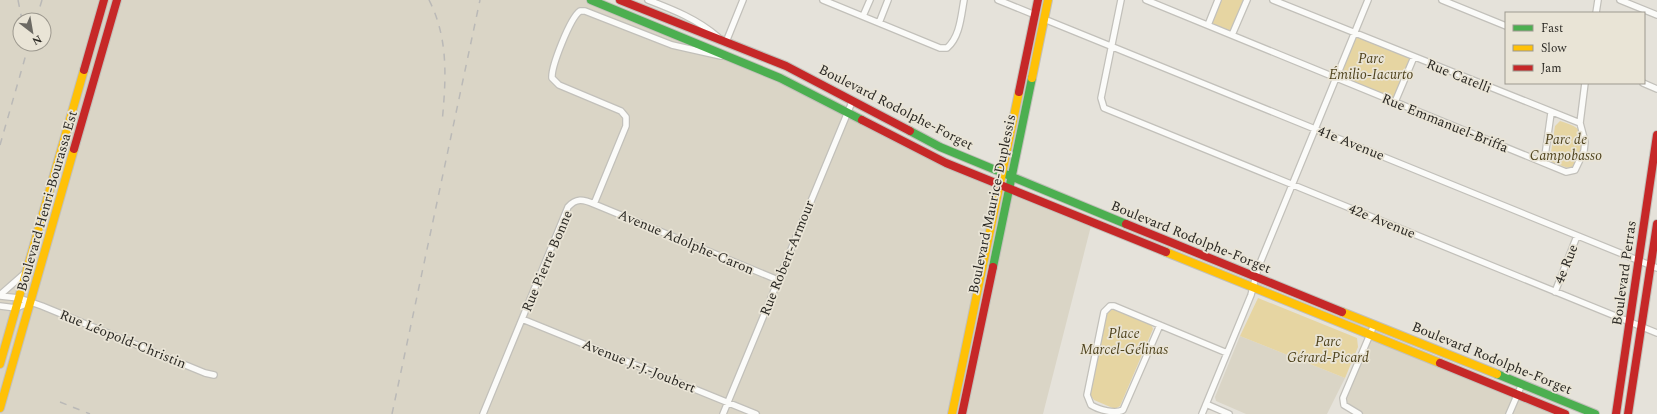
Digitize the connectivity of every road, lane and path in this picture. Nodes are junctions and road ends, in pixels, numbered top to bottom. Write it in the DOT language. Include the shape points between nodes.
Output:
graph roads {
  1 [pos="104,0"];
  2 [pos="117,0"];
  3 [pos="591,0"];
  4 [pos="620,0"];
  5 [pos="648,0"];
  6 [pos="744,0"];
  7 [pos="823,0"];
  8 [pos="870,0"];
  9 [pos="888,0"];
  10 [pos="964,0"];
  11 [pos="998,0"];
  12 [pos="1038,0"];
  13 [pos="1048,0"];
  14 [pos="1121,0"];
  15 [pos="1146,0"];
  16 [pos="1218,0"];
  17 [pos="1247,0"];
  18 [pos="1273,0"];
  19 [pos="1368,0"];
  20 [pos="1442,0"];
  21 [pos="1598,0"];
  22 [pos="1620,0"];
  23 [pos="1596,12"];
  24 [pos="1035,15"];
  25 [pos="1657,15"];
  26 [pos="863,16"];
  27 [pos="1044,18"];
  28 [pos="879,23"];
  29 [pos="1208,25"];
  30 [pos="1505,26"];
  31 [pos="1354,32"];
  32 [pos="1232,35"];
  33 [pos="724,41"];
  34 [pos="1112,46"];
  35 [pos="1414,57"];
  36 [pos="735,59"];
  37 [pos="786,66"];
  38 [pos="780,78"];
  39 [pos="1336,78"];
  40 [pos="1585,84"];
  41 [pos="1645,84"];
  42 [pos="1657,89"];
  43 [pos="852,102"];
  44 [pos="1395,102"];
  45 [pos="847,113"];
  46 [pos="1551,113"];
  47 [pos="1580,124"];
  48 [pos="1314,129"];
  49 [pos="1657,135"];
  50 [pos="1544,163"];
  51 [pos="1002,173"];
  52 [pos="1012,178"];
  53 [pos="1000,184"];
  54 [pos="1292,185"];
  55 [pos="1010,189"];
  56 [pos="594,204"];
  57 [pos="1657,224"];
  58 [pos="1577,236"];
  59 [pos="1639,260"];
  60 [pos="1654,267"];
  61 [pos="26,271"];
  62 [pos="1256,277"];
  63 [pos="778,280"];
  64 [pos="1253,287"];
  65 [pos="1555,292"];
  66 [pos="0,295"];
  67 [pos="23,303"];
  68 [pos="0,306"];
  69 [pos="522,319"];
  70 [pos="1630,322"];
  71 [pos="1374,324"];
  72 [pos="1160,325"];
  73 [pos="1642,327"];
  74 [pos="1657,333"];
  75 [pos="1370,335"];
  76 [pos="1227,353"];
  77 [pos="0,364"];
  78 [pos="214,375"];
  79 [pos="1522,384"];
  80 [pos="1517,395"];
  81 [pos="728,403"];
  82 [pos="1206,404"];
  83 [pos="0,408"];
  84 [pos="483,414"];
  85 [pos="723,414"];
  86 [pos="756,414"];
  87 [pos="952,414"];
  88 [pos="962,414"];
  89 [pos="1202,414"];
  90 [pos="1229,414"];
  91 [pos="1359,414"];
  92 [pos="1509,414"];
  93 [pos="1565,414"];
  94 [pos="1595,414"];
  95 [pos="1616,414"];
  96 [pos="1628,414"];
  1 -- 61 [label="street, Boulevard Henri-Bourassa Est"];
  2 -- 67 [label="street, Boulevard Henri-Bourassa Est"];
  3 -- 36 [label="street, Boulevard Rodolphe-Forget"];
  4 -- 33 [label="street, Boulevard Rodolphe-Forget"];
  5 -- 33 [label="street, Boulevard Rodolphe-Forget" via="688,16 706,26"];
  6 -- 33 [label="street"];
  7 -- 26 [label="street"];
  8 -- 26 [label="street"];
  9 -- 28 [label="street"];
  10 -- 28 [label="street" via="956,37 947,48 940,48"];
  11 -- 24 [label="street"];
  12 -- 24 [label="street, Boulevard Maurice-Duplessis"];
  13 -- 27 [label="street, Boulevard Maurice-Duplessis"];
  14 -- 34 [label="street"];
  15 -- 29 [label="street, Rue Emmanuel-Briffa"];
  16 -- 29 [label="street"];
  17 -- 32 [label="street"];
  18 -- 31 [label="street, Rue Catelli"];
  19 -- 31 [label="street"];
  20 -- 30 [label="street"];
  21 -- 23 [label="street"];
  22 -- 25 [label="street"];
  24 -- 51 [label="street, Boulevard Maurice-Duplessis"];
  26 -- 28 [label="street"];
  27 -- 34 [label="street, 41e Avenue"];
  27 -- 52 [label="street, Boulevard Maurice-Duplessis"];
  29 -- 32 [label="street, Rue Emmanuel-Briffa"];
  31 -- 35 [label="street, Rue Catelli"];
  31 -- 39 [label="street"];
  32 -- 39 [label="street, Rue Emmanuel-Briffa"];
  33 -- 37 [label="street, Boulevard Rodolphe-Forget"];
  34 -- 48 [label="street, 41e Avenue"];
  34 -- 54 [label="street, 42e Avenue" via="1101,98 1102,105 1107,110"];
  35 -- 44 [label="street"];
  35 -- 46 [label="street, Rue Catelli"];
  36 -- 38 [label="street, Boulevard Rodolphe-Forget"];
  36 -- 56 [label="street, Rue Pierre Bonne" via="672,45 590,13 580,11 572,19 552,78 559,85 624,113 626,117 626,126"];
  37 -- 38 [label="street"];
  37 -- 43 [label="street, Boulevard Rodolphe-Forget"];
  38 -- 45 [label="street, Boulevard Rodolphe-Forget"];
  39 -- 44 [label="street, Rue Emmanuel-Briffa"];
  39 -- 48 [label="street"];
  40 -- 47 [label="street"];
  41 -- 42 [label="street"];
  43 -- 45 [label="street, Rue Robert-Armour"];
  43 -- 51 [label="street, Boulevard Rodolphe-Forget" via="940,147"];
  44 -- 50 [label="street, Rue Emmanuel-Briffa"];
  45 -- 53 [label="street, Boulevard Rodolphe-Forget" via="946,163"];
  45 -- 63 [label="street, Rue Robert-Armour"];
  46 -- 47 [label="street, Rue Catelli"];
  46 -- 50 [label="street"];
  47 -- 50 [label="street, Rue Emmanuel-Briffa" via="1585,142 1584,153 1576,170 1566,172"];
  48 -- 54 [label="street"];
  48 -- 58 [label="street, 41e Avenue"];
  49 -- 59 [label="street, Boulevard Perras"];
  51 -- 52 [label="street, Boulevard Rodolphe-Forget"];
  51 -- 53 [label="street, Boulevard Maurice-Duplessis"];
  52 -- 55 [label="street, Boulevard Maurice-Duplessis"];
  52 -- 62 [label="street, Boulevard Rodolphe-Forget"];
  53 -- 55 [label="street, Boulevard Rodolphe-Forget"];
  53 -- 87 [label="street, Boulevard Maurice-Duplessis"];
  54 -- 62 [label="street"];
  54 -- 65 [label="street, 42e Avenue"];
  55 -- 64 [label="street, Boulevard Rodolphe-Forget"];
  55 -- 88 [label="street, Boulevard Maurice-Duplessis"];
  56 -- 63 [label="street, Avenue Adolphe-Caron"];
  56 -- 69 [label="street, Rue Pierre Bonne" via="586,200 576,201 568,207"];
  57 -- 60 [label="street, Boulevard Perras"];
  58 -- 59 [label="street, 41e Avenue"];
  58 -- 65 [label="street, 4e Rue"];
  59 -- 60 [label="street, 41e Avenue"];
  59 -- 70 [label="street, Boulevard Perras"];
  60 -- 73 [label="street, Boulevard Perras"];
  61 -- 66 [label="street"];
  61 -- 67 [label="street, Boulevard Henri-Bourassa Est"];
  62 -- 64 [label="street"];
  62 -- 71 [label="street, Boulevard Rodolphe-Forget"];
  63 -- 81 [label="street, Rue Robert-Armour"];
  64 -- 75 [label="street, Boulevard Rodolphe-Forget"];
  64 -- 76 [label="street"];
  65 -- 70 [label="street, 42e Avenue"];
  66 -- 67 [label="street"];
  67 -- 68 [label="street"];
  67 -- 77 [label="street, Boulevard Henri-Bourassa Est"];
  67 -- 78 [label="street, Rue Léopold-Christin"];
  67 -- 83 [label="street, Boulevard Henri-Bourassa Est"];
  69 -- 81 [label="street, Avenue J.-J.-Joubert"];
  69 -- 84 [label="street, Rue Pierre Bonne"];
  70 -- 73 [label="street, 42e Avenue"];
  70 -- 95 [label="street, Boulevard Perras"];
  71 -- 75 [label="street"];
  71 -- 79 [label="street, Boulevard Rodolphe-Forget"];
  72 -- 72 [label="street" via="1114,306 1106,309 1087,395 1091,405 1114,413 1123,410"];
  72 -- 76 [label="street"];
  73 -- 74 [label="street, 42e Avenue"];
  73 -- 96 [label="street, Boulevard Perras"];
  75 -- 80 [label="street, Boulevard Rodolphe-Forget"];
  75 -- 91 [label="street" via="1343,398 1344,405"];
  76 -- 82 [label="street"];
  79 -- 80 [label="street"];
  79 -- 94 [label="street, Boulevard Rodolphe-Forget"];
  80 -- 92 [label="street"];
  80 -- 93 [label="street, Boulevard Rodolphe-Forget"];
  81 -- 85 [label="street, Rue Robert-Armour"];
  81 -- 86 [label="street, Avenue J.-J.-Joubert"];
  82 -- 89 [label="street"];
  82 -- 90 [label="street"];
}
